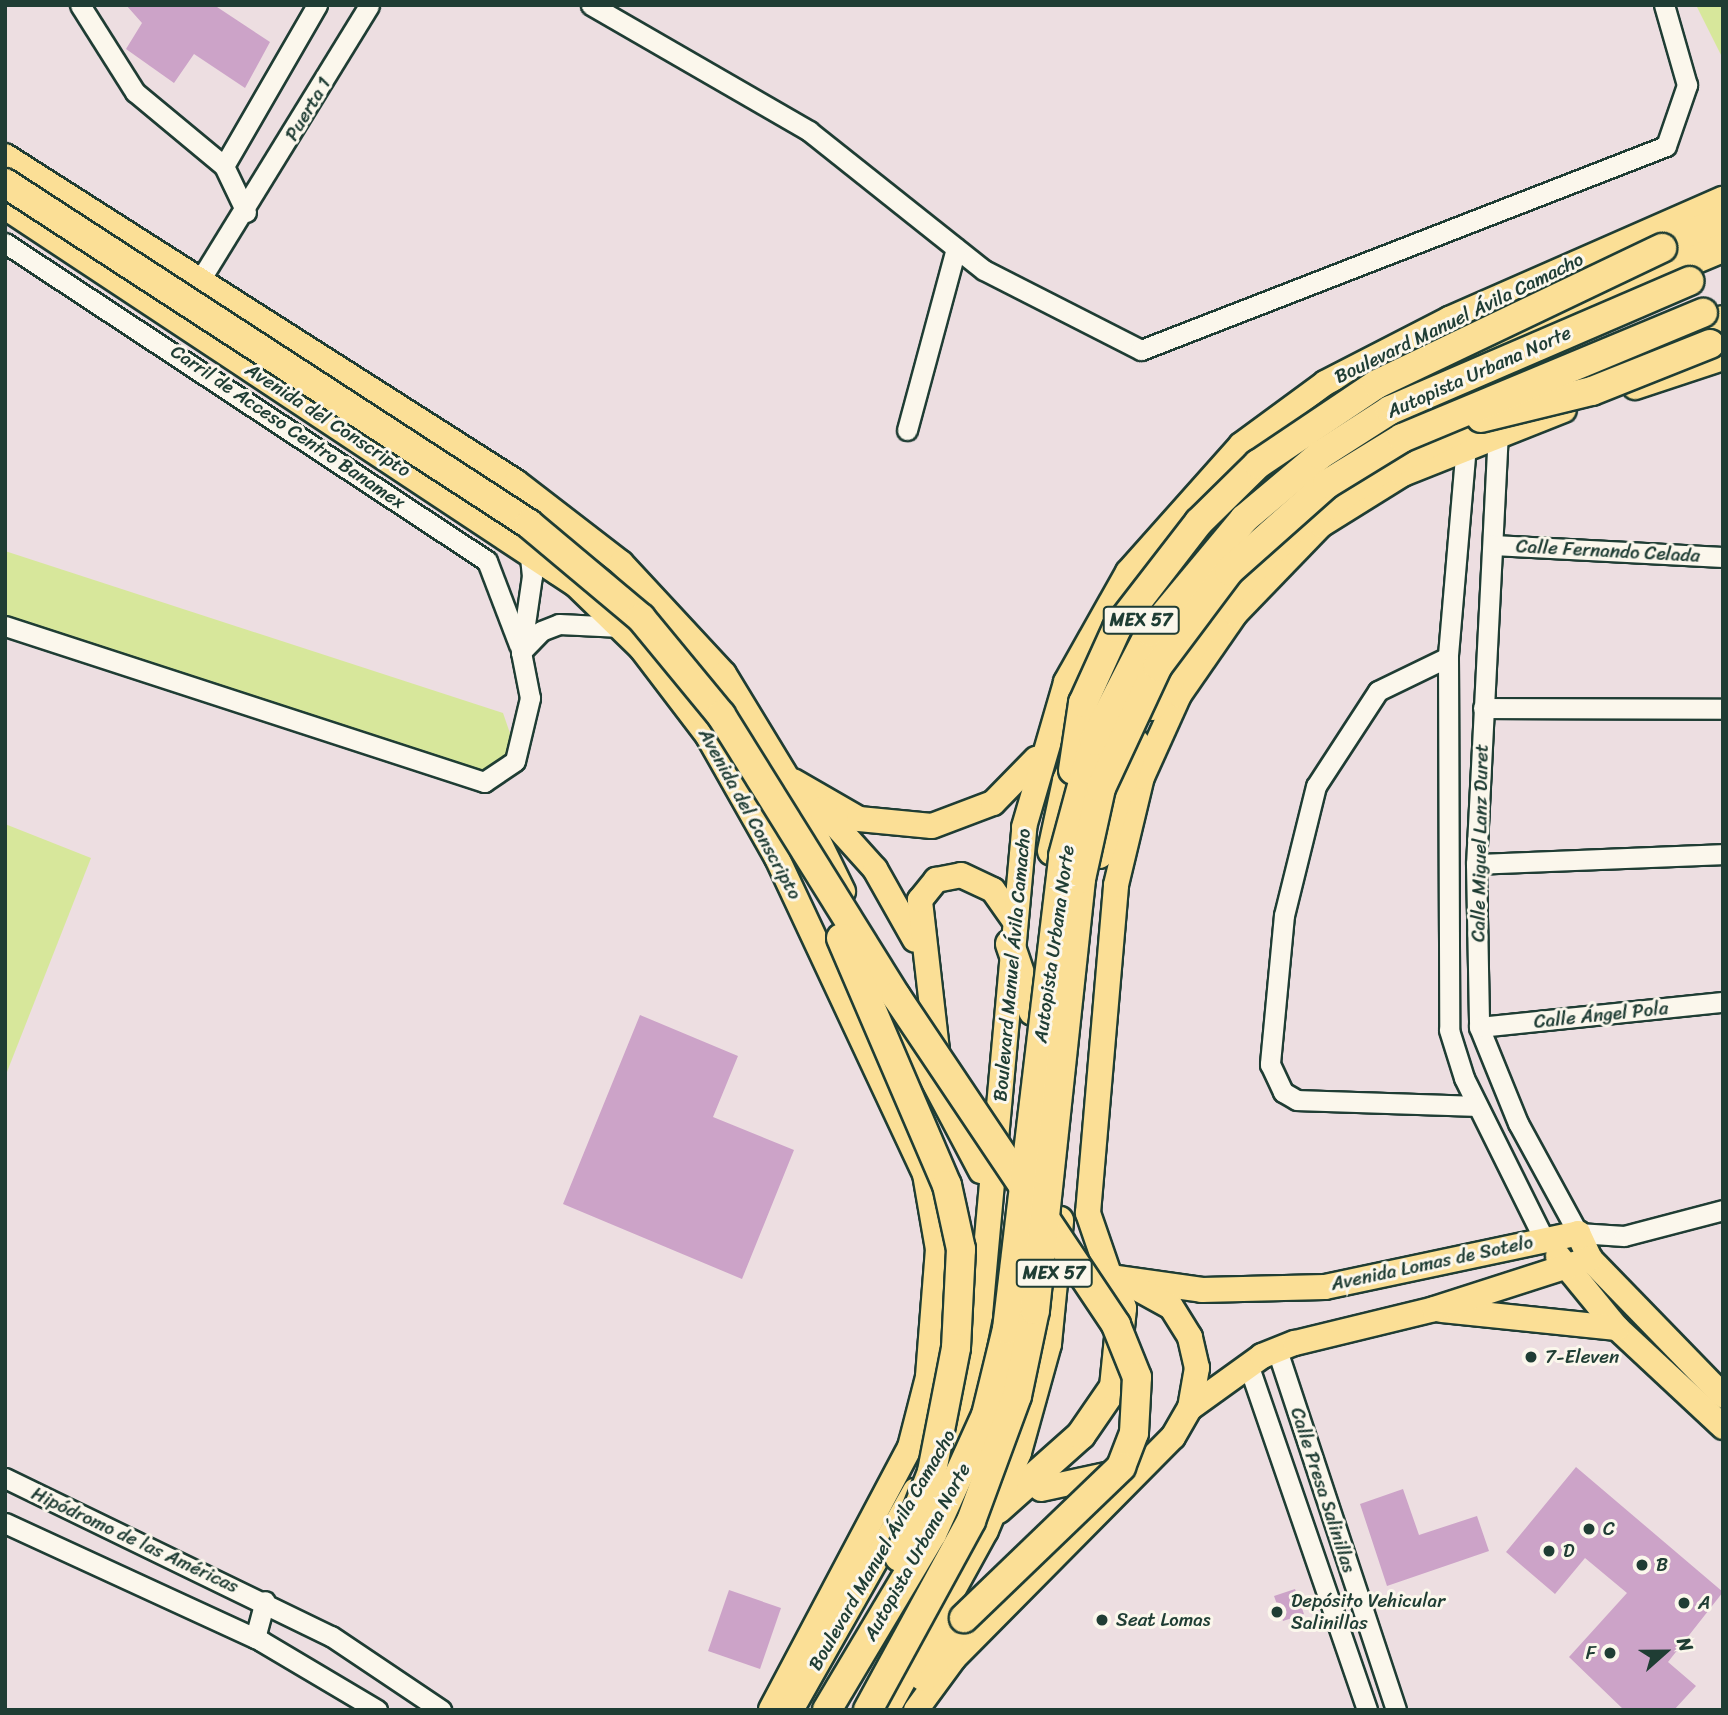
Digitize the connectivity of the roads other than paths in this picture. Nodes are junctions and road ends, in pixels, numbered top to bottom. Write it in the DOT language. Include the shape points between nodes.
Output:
graph roads {
  1 [pos="80,5"];
  2 [pos="317,5"];
  3 [pos="369,5"];
  4 [pos="591,5"];
  5 [pos="1664,5"];
  6 [pos="5,156"];
  7 [pos="224,166"];
  8 [pos="5,183"];
  9 [pos="1723,199"];
  10 [pos="5,206"];
  11 [pos="246,212"];
  12 [pos="1723,219"];
  13 [pos="1723,224"];
  14 [pos="1694,234"];
  15 [pos="5,243"];
  16 [pos="1723,248"];
  17 [pos="956,249"];
  18 [pos="1723,267"];
  19 [pos="202,278"];
  20 [pos="1723,305"];
  21 [pos="174,319"];
  22 [pos="1723,320"];
  23 [pos="160,340"];
  24 [pos="1723,340"];
  25 [pos="1723,358"];
  26 [pos="1443,421"];
  27 [pos="907,430"];
  28 [pos="1498,431"];
  29 [pos="1466,444"];
  30 [pos="1493,545"];
  31 [pos="529,549"];
  32 [pos="1723,557"];
  33 [pos="559,571"];
  34 [pos="5,626"];
  35 [pos="622,628"];
  36 [pos="521,652"];
  37 [pos="1448,657"];
  38 [pos="1483,708"];
  39 [pos="1723,709"];
  40 [pos="713,714"];
  41 [pos="1042,749"];
  42 [pos="719,755"];
  43 [pos="785,774"];
  44 [pos="806,793"];
  45 [pos="1074,815"];
  46 [pos="1723,854"];
  47 [pos="1476,864"];
  48 [pos="1012,931"];
  49 [pos="924,963"];
  50 [pos="1723,1002"];
  51 [pos="1033,1011"];
  52 [pos="1479,1027"];
  53 [pos="1477,1106"];
  54 [pos="946,1115"];
  55 [pos="981,1171"];
  56 [pos="1723,1210"];
  57 [pos="1578,1233"];
  58 [pos="1624,1236"];
  59 [pos="1544,1239"];
  60 [pos="1590,1259"];
  61 [pos="1566,1265"];
  62 [pos="1083,1266"];
  63 [pos="1110,1277"];
  64 [pos="1434,1309"];
  65 [pos="1617,1328"];
  66 [pos="1276,1350"];
  67 [pos="1248,1364"];
  68 [pos="928,1377"];
  69 [pos="1723,1396"];
  70 [pos="935,1406"];
  71 [pos="1190,1408"];
  72 [pos="1723,1427"];
  73 [pos="1150,1460"];
  74 [pos="5,1478"];
  75 [pos="1041,1489"];
  76 [pos="991,1516"];
  77 [pos="5,1523"];
  78 [pos="265,1601"];
  79 [pos="255,1638"];
  80 [pos="849,1671"];
  81 [pos="377,1710"];
  82 [pos="441,1710"];
  83 [pos="771,1710"];
  84 [pos="791,1710"];
  85 [pos="827,1710"];
  86 [pos="834,1710"];
  87 [pos="868,1710"];
  88 [pos="885,1710"];
  89 [pos="904,1710"];
  90 [pos="916,1710"];
  91 [pos="1367,1710"];
  92 [pos="1396,1710"];
  1 -- 7 [label="street" via="135,92"];
  2 -- 7 [label="street"];
  3 -- 11 [label="street, Puerta 1"];
  4 -- 17 [label="street" via="809,131"];
  5 -- 17 [label="street" via="1687,85 1666,146 1141,350 984,270"];
  6 -- 19 [label="main road"];
  7 -- 11 [label="street"];
  8 -- 89 [label="highway, bridge" via="529,524 641,618 721,715 903,1008 1116,1325 1139,1395 1121,1467 989,1588 951,1634"];
  9 -- 41 [label="main road, Boulevard Manuel Ávila Camacho" via="1363,361 1241,445 1128,572 1066,682"];
  10 -- 21 [label="main road, Avenida del Conscripto"];
  11 -- 19 [label="street, Puerta 1"];
  12 -- 14 [label="highway"];
  13 -- 14 [label="highway"];
  14 -- 45 [label="highway, bridge" via="1364,391 1291,438 1228,492 1152,578 1105,653 1078,725"];
  15 -- 23 [label="street, Carril de Acceso Centro Banamex"];
  16 -- 51 [label="highway, Boulevard Manuel Ávila Camacho / MEX 57" via="1499,340 1367,407 1244,498 1186,558 1144,615 1067,782 1047,872"];
  17 -- 27 [label="street"];
  18 -- 45 [label="highway, Autopista Urbana Norte, bridge" via="1390,410 1320,455 1244,519 1192,575 1130,666 1094,741"];
  19 -- 21 [label="street, Puerta 1"];
  19 -- 43 [label="main road" via="516,482 621,563 706,651"];
  20 -- 26 [label="highway, Autopista Urbana Norte, bridge"];
  21 -- 23 [label="street, Puerta 1"];
  21 -- 31 [label="main road, Avenida del Conscripto"];
  22 -- 76 [label="highway, MEX 57" via="1451,432 1357,485 1267,553 1226,596 1165,682 1128,758 1101,843 1083,964 1047,1344 1030,1413"];
  23 -- 36 [label="street, Carril de Acceso Centro Banamex" via="487,561"];
  24 -- 26 [label="highway, bridge" via="1563,400"];
  25 -- 28 [label="main road"];
  26 -- 87 [label="highway, Autopista Urbana Norte, bridge" via="1327,484 1260,539 1178,636 1136,705 1101,788 1081,879 1035,1310 1017,1396 977,1509"];
  28 -- 29 [label="main road"];
  28 -- 30 [label="street, Calle Miguel Lanz Duret"];
  29 -- 37 [label="street, Calle Miguel Lanz Duret"];
  29 -- 63 [label="main road" via="1403,474 1321,525 1235,614 1179,695 1142,776 1116,885 1092,1115 1088,1213"];
  30 -- 32 [label="street, Calle Fernando Celada"];
  30 -- 38 [label="street, Calle Miguel Lanz Duret"];
  31 -- 33 [label="main road, Avenida del Conscripto"];
  31 -- 36 [label="street" via="532,576"];
  33 -- 35 [label="main road, Avenida del Conscripto"];
  33 -- 40 [label="highway" via="600,589 631,616"];
  34 -- 36 [label="street" via="484,782 515,761 530,698"];
  35 -- 36 [label="street" via="559,624 541,631"];
  35 -- 42 [label="main road, Avenida del Conscripto"];
  37 -- 53 [label="street, Calle Miguel Lanz Duret" via="1444,977 1449,1030"];
  37 -- 53 [label="street" via="1378,691 1316,786 1284,915 1270,1063 1283,1092 1297,1100"];
  38 -- 39 [label="street"];
  38 -- 47 [label="street, Calle Miguel Lanz Duret"];
  40 -- 42 [label="main road"];
  40 -- 80 [label="highway, bridge" via="808,873 947,1185 961,1249 956,1348 932,1472"];
  41 -- 44 [label="main road" via="993,803 946,824 875,823"];
  41 -- 48 [label="main road, Boulevard Manuel Ávila Camacho"];
  42 -- 68 [label="main road, Avenida del Conscripto" via="803,910 925,1174 938,1249"];
  43 -- 44 [label="main road"];
  43 -- 54 [label="main road"];
  44 -- 49 [label="main road" via="875,869"];
  45 -- 80 [label="highway, Autopista Urbana Norte, bridge" via="1056,895 997,1375 953,1492"];
  46 -- 47 [label="street"];
  47 -- 52 [label="street, Calle Miguel Lanz Duret"];
  48 -- 49 [label="main road" via="983,884 961,876 936,880 918,909"];
  48 -- 51 [label="highway"];
  48 -- 84 [label="main road, Boulevard Manuel Ávila Camacho" via="980,1315 964,1396 948,1437"];
  49 -- 54 [label="main road"];
  50 -- 52 [label="street, Calle Ángel Pola"];
  51 -- 86 [label="highway, Boulevard Manuel Ávila Camacho / MEX 57" via="995,1349 974,1436 944,1510"];
  52 -- 57 [label="street, Calle Miguel Lanz Duret" via="1518,1123"];
  53 -- 59 [label="street, Calle Miguel Lanz Duret"];
  54 -- 55 [label="main road"];
  56 -- 58 [label="street"];
  57 -- 58 [label="street"];
  57 -- 59 [label="main road, Avenida Lomas de Sotelo"];
  57 -- 60 [label="main road"];
  58 -- 60 [label="street"];
  59 -- 61 [label="main road, Avenida Lomas de Sotelo"];
  59 -- 63 [label="main road, Avenida Lomas de Sotelo" via="1325,1287 1202,1290"];
  60 -- 61 [label="main road, Avenida Lomas de Sotelo"];
  60 -- 69 [label="main road"];
  61 -- 64 [label="main road, Avenida Lomas de Sotelo"];
  61 -- 65 [label="main road, Avenida Lomas de Sotelo"];
  62 -- 63 [label="main road"];
  63 -- 71 [label="main road" via="1153,1295 1182,1321 1196,1354"];
  63 -- 76 [label="highway" via="1122,1308 1114,1387 1081,1435"];
  64 -- 65 [label="main road"];
  64 -- 66 [label="main road, Avenida Lomas de Sotelo"];
  65 -- 72 [label="main road, Avenida Lomas de Sotelo"];
  66 -- 67 [label="main road, Avenida Lomas de Sotelo"];
  66 -- 92 [label="street, Calle Presa Salinillas"];
  67 -- 71 [label="main road, Avenida Lomas de Sotelo"];
  67 -- 91 [label="street, Calle Presa Salinillas"];
  68 -- 70 [label="main road"];
  68 -- 83 [label="main road, Avenida del Conscripto" via="910,1447"];
  71 -- 73 [label="main road"];
  73 -- 75 [label="main road" via="1088,1483"];
  73 -- 90 [label="main road" via="1029,1575 954,1658"];
  74 -- 78 [label="street, Hipódromo de las Américas"];
  76 -- 88 [label="highway, MEX 57"];
  77 -- 79 [label="street, Hipódromo de las Américas"];
  78 -- 79 [label="street"];
  78 -- 82 [label="street, Hipódromo de las Américas" via="387,1670"];
  79 -- 81 [label="street, Hipódromo de las Américas"];
  80 -- 85 [label="highway, Autopista Urbana Norte, bridge"];
}
